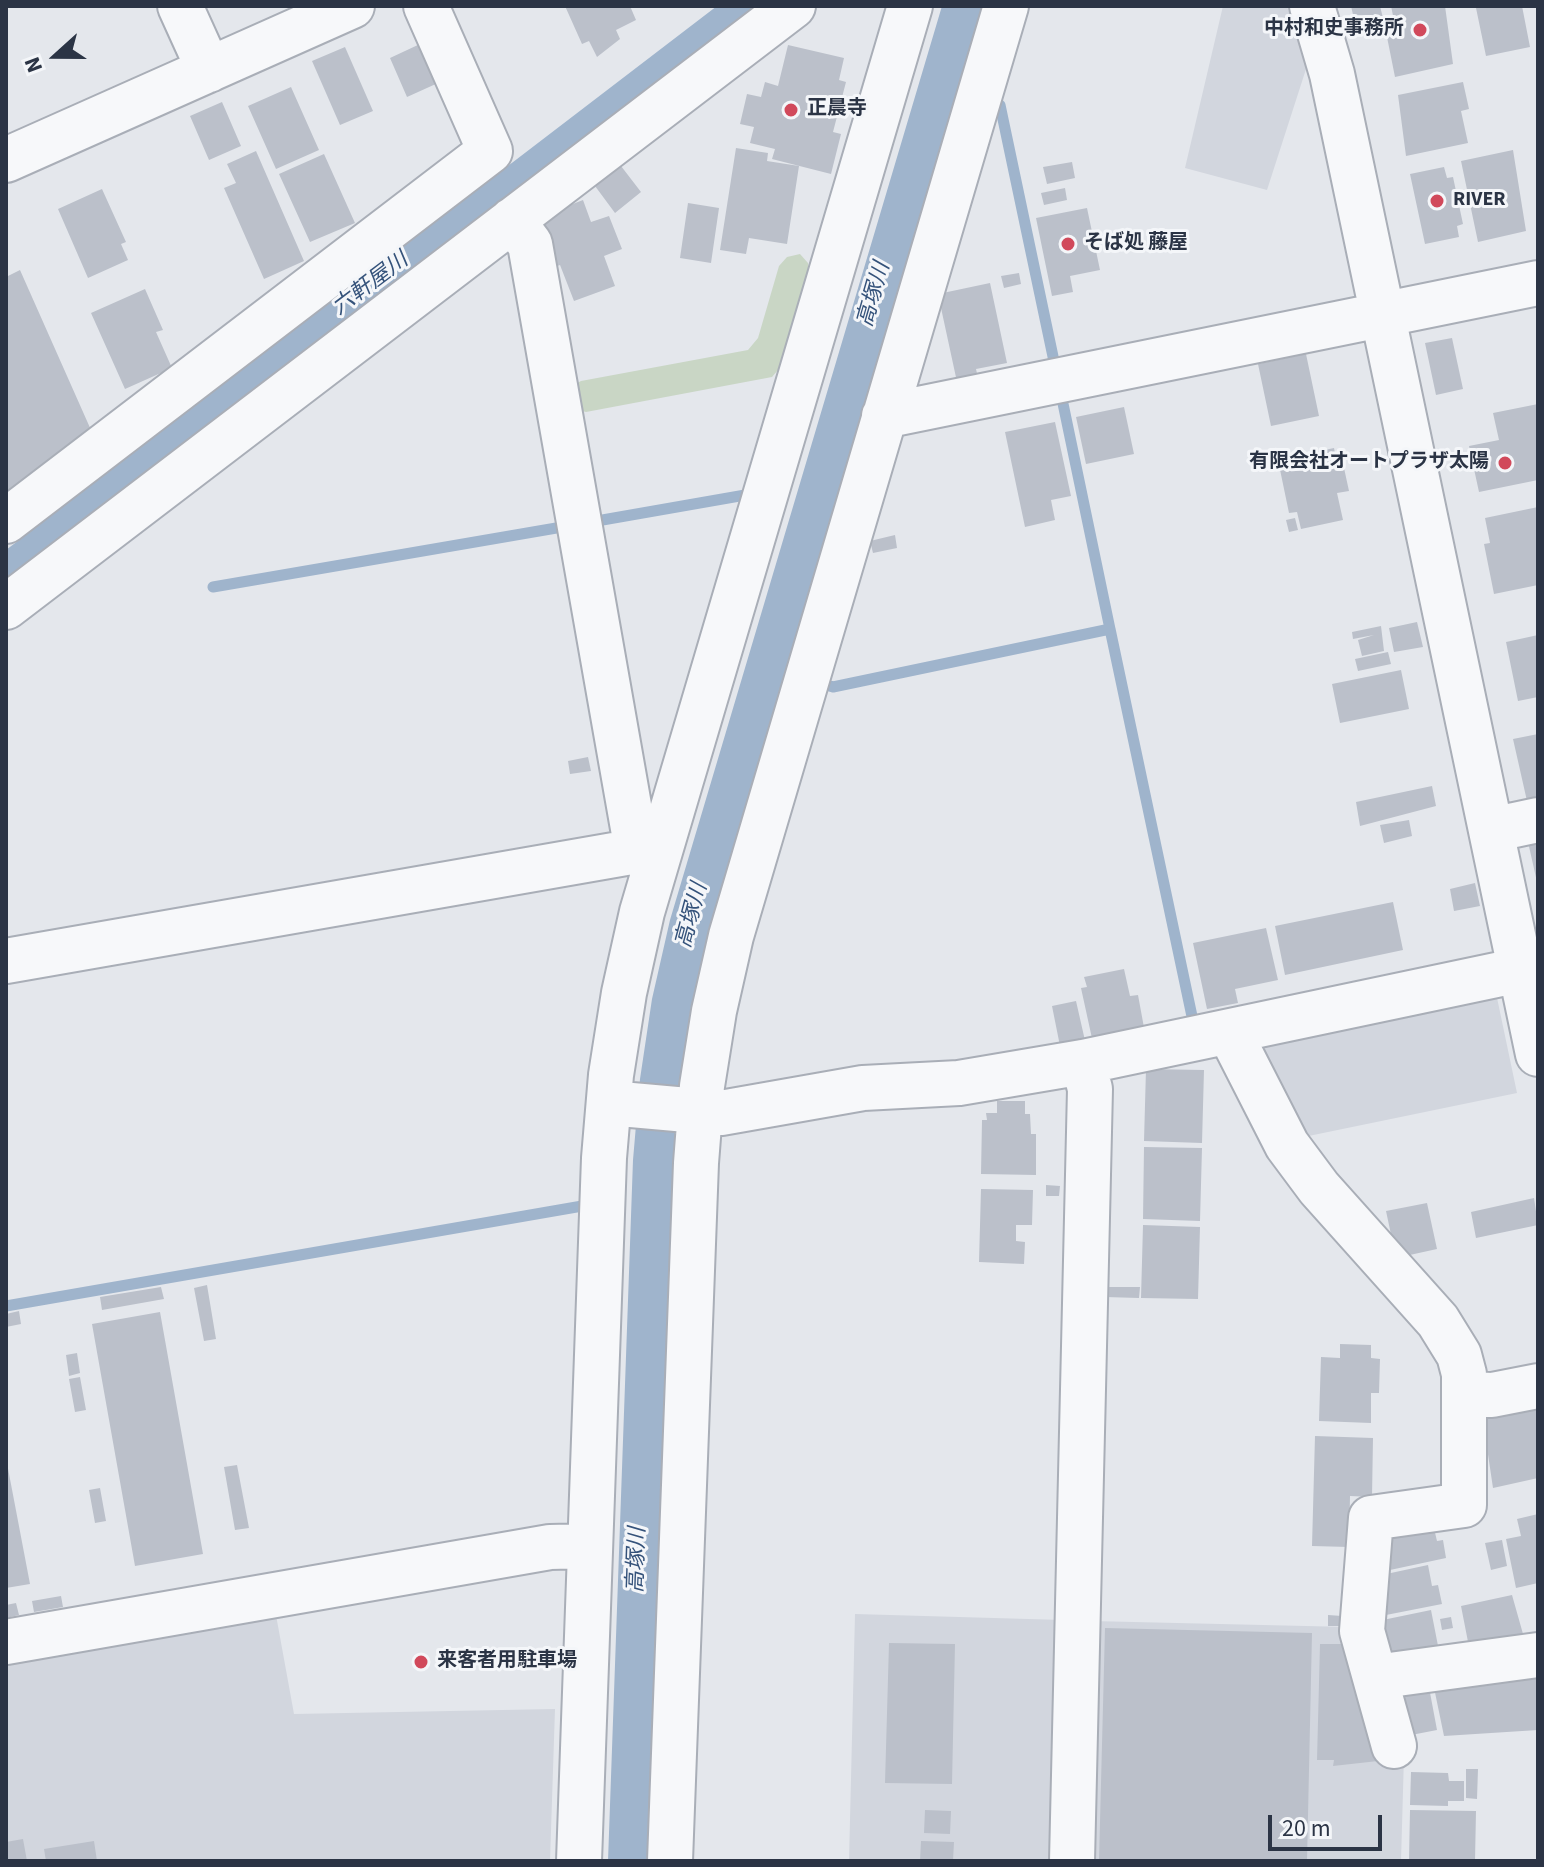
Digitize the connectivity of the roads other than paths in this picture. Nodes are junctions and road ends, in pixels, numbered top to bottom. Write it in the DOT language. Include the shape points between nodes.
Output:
graph roads {
  1 [pos="180,6"];
  2 [pos="352,6"];
  3 [pos="426,6"];
  4 [pos="793,6"];
  5 [pos="910,6"];
  6 [pos="1006,6"];
  7 [pos="1312,6"];
  8 [pos="209,70"];
  9 [pos="11,146"];
  10 [pos="512,220"];
  11 [pos="1538,283"];
  12 [pos="1383,314"];
  13 [pos="884,416"];
  14 [pos="6,521"];
  15 [pos="6,607"];
  16 [pos="1538,820"];
  17 [pos="1491,830"];
  18 [pos="648,855"];
  19 [pos="6,961"];
  20 [pos="1520,970"];
  21 [pos="1233,1031"];
  22 [pos="1538,1054"];
  23 [pos="1083,1062"];
  24 [pos="617,1104"];
  25 [pos="694,1111"];
  26 [pos="1538,1386"];
  27 [pos="1467,1394"];
  28 [pos="590,1546"];
  29 [pos="6,1642"];
  30 [pos="1538,1655"];
  31 [pos="1375,1677"];
  32 [pos="1394,1746"];
  33 [pos="579,1861"];
  34 [pos="670,1861"];
  35 [pos="1072,1861"];
  1 -- 8 [label="street"];
  2 -- 8 [label="street"];
  3 -- 14 [label="street" via="490,151"];
  4 -- 10 [label="street"];
  5 -- 18 [label="street"];
  6 -- 13 [label="street"];
  7 -- 12 [label="street" via="1332,74"];
  8 -- 9 [label="street"];
  10 -- 15 [label="street"];
  10 -- 18 [label="street" via="530,244"];
  11 -- 12 [label="street"];
  12 -- 13 [label="street"];
  12 -- 17 [label="street"];
  13 -- 25 [label="street" via="731,936"];
  16 -- 17 [label="street"];
  17 -- 20 [label="street"];
  18 -- 19 [label="street"];
  18 -- 24 [label="street" via="624,993"];
  20 -- 21 [label="street"];
  20 -- 22 [label="street"];
  21 -- 23 [label="street"];
  21 -- 27 [label="street" via="1287,1145 1450,1337"];
  23 -- 25 [label="street" via="959,1083 863,1088 721,1113"];
  23 -- 35 [label="street" via="1090,1105"];
  24 -- 25 [label="street"];
  24 -- 28 [label="street"];
  25 -- 34 [label="street"];
  26 -- 27 [label="street"];
  27 -- 31 [label="street" via="1464,1505 1371,1518 1362,1631"];
  28 -- 29 [label="street" via="550,1547"];
  28 -- 33 [label="street"];
  30 -- 31 [label="street"];
  31 -- 32 [label="street"];
}
